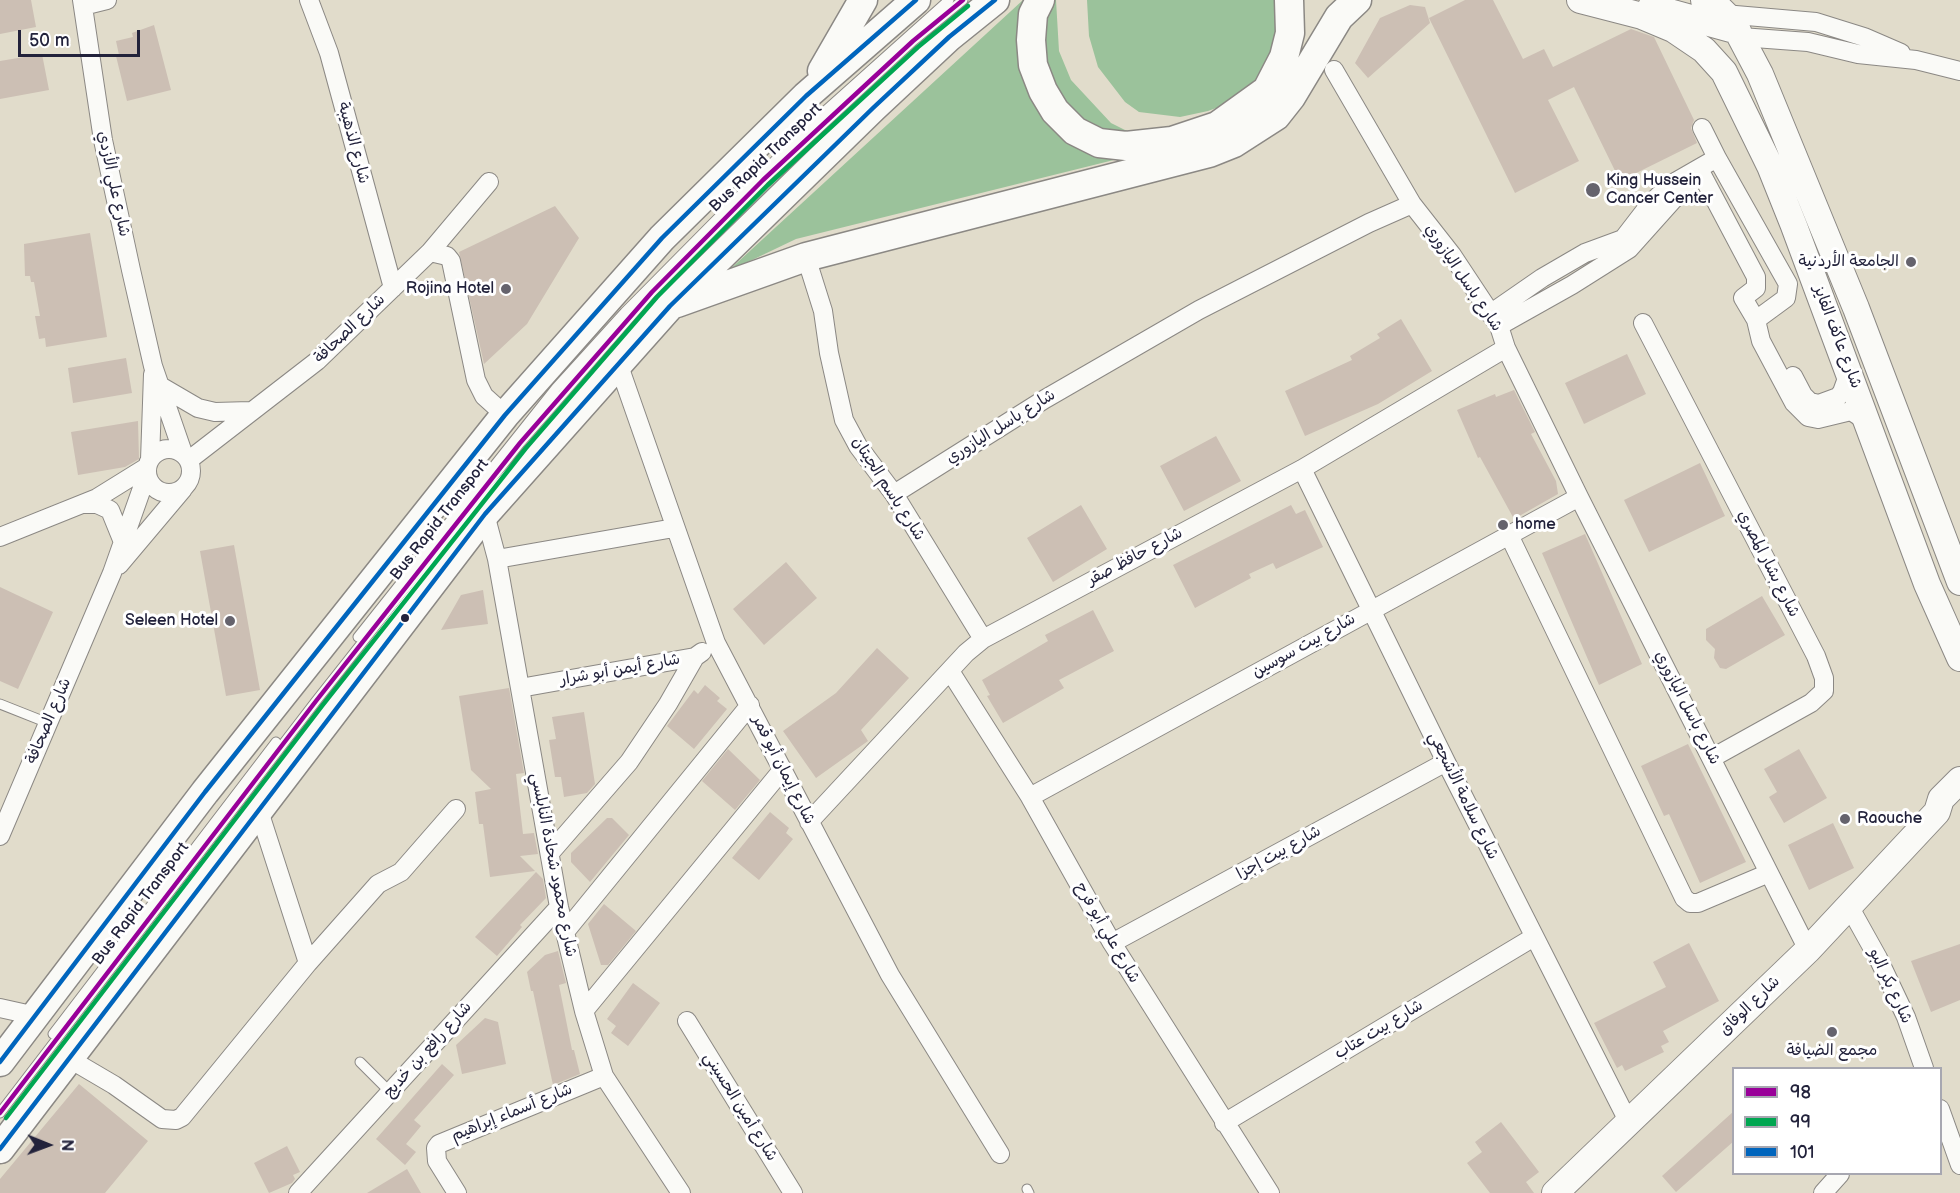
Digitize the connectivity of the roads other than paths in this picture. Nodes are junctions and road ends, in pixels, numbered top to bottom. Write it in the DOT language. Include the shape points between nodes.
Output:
graph roads {
  1 [pos="107,0"];
  2 [pos="309,0"];
  3 [pos="863,0"];
  4 [pos="916,0"];
  5 [pos="949,0"];
  6 [pos="963,0"];
  7 [pos="995,0"];
  8 [pos="1041,0"];
  9 [pos="1289,0"];
  10 [pos="1357,0"];
  11 [pos="1580,0"];
  12 [pos="1622,0"];
  13 [pos="83,3"];
  14 [pos="1722,14"];
  15 [pos="1916,60"];
  16 [pos="1334,70"];
  17 [pos="1960,71"];
  18 [pos="806,96"];
  19 [pos="1702,128"];
  20 [pos="1707,166"];
  21 [pos="489,182"];
  22 [pos="1412,204"];
  23 [pos="430,252"];
  24 [pos="806,256"];
  25 [pos="393,288"];
  26 [pos="670,306"];
  27 [pos="1494,320"];
  28 [pos="1756,320"];
  29 [pos="1643,323"];
  30 [pos="1506,348"];
  31 [pos="618,363"];
  32 [pos="153,366"];
  33 [pos="1850,370"];
  34 [pos="162,387"];
  35 [pos="250,411"];
  36 [pos="506,416"];
  37 [pos="1869,422"];
  38 [pos="186,457"];
  39 [pos="148,467"];
  40 [pos="1302,469"];
  41 [pos="183,489"];
  42 [pos="163,493"];
  43 [pos="894,494"];
  44 [pos="137,496"];
  45 [pos="1580,497"];
  46 [pos="90,501"];
  47 [pos="485,514"];
  48 [pos="674,528"];
  49 [pos="1509,536"];
  50 [pos="0,537"];
  51 [pos="123,542"];
  52 [pos="496,559"];
  53 [pos="112,573"];
  54 [pos="1949,580"];
  55 [pos="1371,609"];
  56 [pos="983,639"];
  57 [pos="716,643"];
  58 [pos="695,657"];
  59 [pos="1960,658"];
  60 [pos="950,671"];
  61 [pos="520,687"];
  62 [pos="0,704"];
  63 [pos="750,705"];
  64 [pos="48,723"];
  65 [pos="1712,758"];
  66 [pos="1446,762"];
  67 [pos="1960,762"];
  68 [pos="783,769"];
  69 [pos="1951,796"];
  70 [pos="1030,797"];
  71 [pos="456,809"];
  72 [pos="259,811"];
  73 [pos="809,822"];
  74 [pos="0,836"];
  75 [pos="549,853"];
  76 [pos="1769,873"];
  77 [pos="1849,906"];
  78 [pos="559,907"];
  79 [pos="565,932"];
  80 [pos="1534,937"];
  81 [pos="1112,944"];
  82 [pos="1808,950"];
  83 [pos="308,963"];
  84 [pos="0,1008"];
  85 [pos="584,1011"];
  86 [pos="36,1016"];
  87 [pos="687,1021"];
  88 [pos="68,1058"];
  89 [pos="1,1059"];
  90 [pos="360,1062"];
  91 [pos="1924,1067"];
  92 [pos="604,1076"];
  93 [pos="390,1092"];
  94 [pos="0,1103"];
  95 [pos="1942,1112"];
  96 [pos="0,1113"];
  97 [pos="1628,1121"];
  98 [pos="1224,1123"];
  99 [pos="0,1149"];
  100 [pos="1000,1154"];
  101 [pos="1960,1165"];
  102 [pos="1838,1175"];
  103 [pos="298,1193"];
  104 [pos="457,1193"];
  105 [pos="681,1193"];
  106 [pos="793,1193"];
  107 [pos="1269,1193"];
  108 [pos="1555,1193"];
  109 [pos="1823,1193"];
  1 -- 13 [label="street"];
  2 -- 25 [label="street, شارع الذهيبة" via="329,53"];
  3 -- 18 [label="main road"];
  4 -- 18 [label="main road"];
  5 -- 94 [label="lane, Bus Rapid Transport" via="807,127 556,388 232,799"];
  6 -- 96 [label="lane, Bus Rapid Transport" via="904,49 763,180 652,292 520,443"];
  7 -- 26 [label="main road" via="818,159"];
  8 -- 9 [label="main road" via="1033,14 1030,40 1033,65 1043,91 1055,111 1075,131 1099,142 1126,146 1172,141 1217,126 1267,90 1284,57 1290,33"];
  10 -- 24 [label="main road" via="1339,17 1276,116 1234,143 1209,153"];
  11 -- 33 [label="main road, شارع عاكف الفايز" via="1642,16 1673,29 1704,50 1724,72 1770,166"];
  12 -- 14 [label="main road"];
  13 -- 32 [label="street, شارع علي الأزدي" via="103,140"];
  14 -- 15 [label="street" via="1858,54"];
  14 -- 15 [label="street" via="1816,22 1864,37"];
  14 -- 54 [label="main road, شارع عاكف الفايز" via="1760,74 1856,308"];
  15 -- 17 [label="street"];
  16 -- 22 [label="street"];
  18 -- 36 [label="main road" via="662,238"];
  19 -- 20 [label="street"];
  20 -- 27 [label="street" via="1629,249"];
  20 -- 28 [label="street" via="1755,277 1756,288 1743,298"];
  20 -- 28 [label="street" via="1788,284 1786,298"];
  21 -- 23 [label="street, شارع الصحافة"];
  22 -- 27 [label="street, شارع باسل اليازوري" via="1452,255"];
  22 -- 43 [label="street, شارع باسل اليازوري" via="1199,310 1045,399"];
  23 -- 25 [label="street, شارع الصحافة"];
  23 -- 36 [label="street" via="447,256 451,261 476,380 484,396"];
  24 -- 26 [label="main road"];
  24 -- 43 [label="street, شارع باسم الجيتان" via="823,311 828,353 844,420"];
  25 -- 35 [label="street, شارع الصحافة" via="302,374"];
  26 -- 31 [label="main road"];
  27 -- 30 [label="street, شارع باسل اليازوري"];
  28 -- 33 [label="street" via="1770,335 1810,402 1825,403 1838,397"];
  28 -- 37 [label="street" via="1761,341 1801,411 1808,417 1824,420 1851,411"];
  29 -- 65 [label="street, شارع بشار المصري" via="1824,678 1824,691 1811,703"];
  30 -- 40 [label="street, شارع حافظ صقر"];
  30 -- 45 [label="street, شارع باسل اليازوري"];
  31 -- 47 [label="main road"];
  31 -- 48 [label="street, شارع إيمان أبو قمر"];
  32 -- 34 [label="street, شارع علي الأزدي"];
  32 -- 39 [label="street, شارع علي الأزدي"];
  33 -- 37 [label="main road, شارع عاكف الفايز"];
  34 -- 35 [label="street" via="198,408 215,412"];
  34 -- 38 [label="street, شارع علي الأزدي"];
  35 -- 38 [label="street, شارع الصحافة"];
  36 -- 86 [label="main road" via="198,801"];
  37 -- 54 [label="main road, شارع عاكف الفايز"];
  38 -- 39 [label="street" via="169,448 154,454"];
  38 -- 41 [label="street" via="191,475"];
  39 -- 42 [label="street" via="154,488"];
  39 -- 44 [label="street, شارع الصحافة"];
  39 -- 46 [label="street"];
  40 -- 55 [label="street, شارع سلامة الأشجعي"];
  40 -- 56 [label="street, شارع حافظ صقر"];
  41 -- 42 [label="street"];
  41 -- 53 [label="street, شارع الصحافة"];
  42 -- 44 [label="street"];
  43 -- 56 [label="street, شارع باسم الجيتان"];
  44 -- 46 [label="street"];
  44 -- 51 [label="street, شارع الصحافة"];
  45 -- 49 [label="street, شارع بيت سوسين"];
  45 -- 65 [label="street, شارع باسل اليازوري"];
  46 -- 50 [label="street"];
  46 -- 51 [label="street" via="110,510"];
  47 -- 52 [label="street, شارع محمود شحادة النابلسي"];
  47 -- 72 [label="main road"];
  48 -- 52 [label="street"];
  48 -- 57 [label="street, شارع إيمان أبو قمر"];
  49 -- 55 [label="street, شارع بيت سوسين"];
  49 -- 76 [label="street" via="1684,898 1698,903"];
  51 -- 53 [label="street, شارع الصحافة"];
  52 -- 61 [label="street, شارع محمود شحادة النابلسي"];
  53 -- 64 [label="street, شارع الصحافة"];
  54 -- 59 [label="main road, شارع عاكف الفايز"];
  55 -- 66 [label="street, شارع سلامة الأشجعي"];
  55 -- 70 [label="street, شارع بيت سوسين"];
  56 -- 60 [label="street, شارع حافظ صقر"];
  57 -- 58 [label="street, شارع أيمن أبو شرار"];
  57 -- 63 [label="street, شارع إيمان أبو قمر"];
  58 -- 61 [label="street, شارع أيمن أبو شرار"];
  58 -- 75 [label="street" via="668,705 628,762"];
  60 -- 70 [label="street, شارع علي أبو فرح"];
  60 -- 73 [label="street, شارع حافظ صقر"];
  61 -- 75 [label="street, شارع محمود شحادة النابلسي"];
  62 -- 64 [label="lane"];
  63 -- 68 [label="street, شارع إيمان أبو قمر"];
  63 -- 79 [label="street"];
  64 -- 74 [label="street, شارع الصحافة"];
  65 -- 76 [label="street, شارع باسل اليازوري"];
  66 -- 80 [label="street, شارع سلامة الأشجعي"];
  66 -- 81 [label="street, شارع بيت إجزا"];
  67 -- 69 [label="main road, شارع الوفاق"];
  68 -- 73 [label="street, شارع إيمان أبو قمر"];
  68 -- 85 [label="street"];
  69 -- 77 [label="main road, شارع الوفاق"];
  70 -- 81 [label="street, شارع علي أبو فرح"];
  71 -- 83 [label="street" via="401,872 378,884"];
  72 -- 83 [label="street"];
  72 -- 88 [label="main road"];
  73 -- 100 [label="street, شارع إيمان أبو قمر" via="890,975"];
  75 -- 78 [label="street, شارع محمود شحادة النابلسي"];
  76 -- 82 [label="street, شارع باسل اليازوري"];
  77 -- 82 [label="main road, شارع الوفاق"];
  77 -- 91 [label="street, شارع بكر البو" via="1906,1017"];
  78 -- 79 [label="street, شارع محمود شحادة النابلسي"];
  78 -- 93 [label="street, شارع رافع بن خديج"];
  79 -- 85 [label="street, شارع محمود شحادة النابلسي"];
  80 -- 97 [label="street, شارع سلامة الأشجعي"];
  80 -- 98 [label="street, شارع بيت عتاب"];
  81 -- 98 [label="street, شارع علي أبو فرح"];
  82 -- 97 [label="main road, شارع الوفاق"];
  83 -- 88 [label="street" via="188,1113 176,1120 155,1116 114,1085"];
  84 -- 86 [label="street"];
  85 -- 92 [label="street, شارع محمود شحادة النابلسي"];
  86 -- 89 [label="main road"];
  87 -- 106 [label="street, شارع أمين الحسيني"];
  88 -- 99 [label="main road"];
  90 -- 93 [label="lane"];
  92 -- 104 [label="street, شارع أسماء إبراهيم" via="439,1144 437,1161"];
  92 -- 105 [label="street, شارع محمود شحادة النابلسي"];
  93 -- 103 [label="street, شارع رافع بن خديج"];
  95 -- 101 [label="street"];
  97 -- 108 [label="main road, شارع الوفاق"];
  98 -- 107 [label="street, شارع علي أبو فرح"];
  102 -- 109 [label="street"];
}
